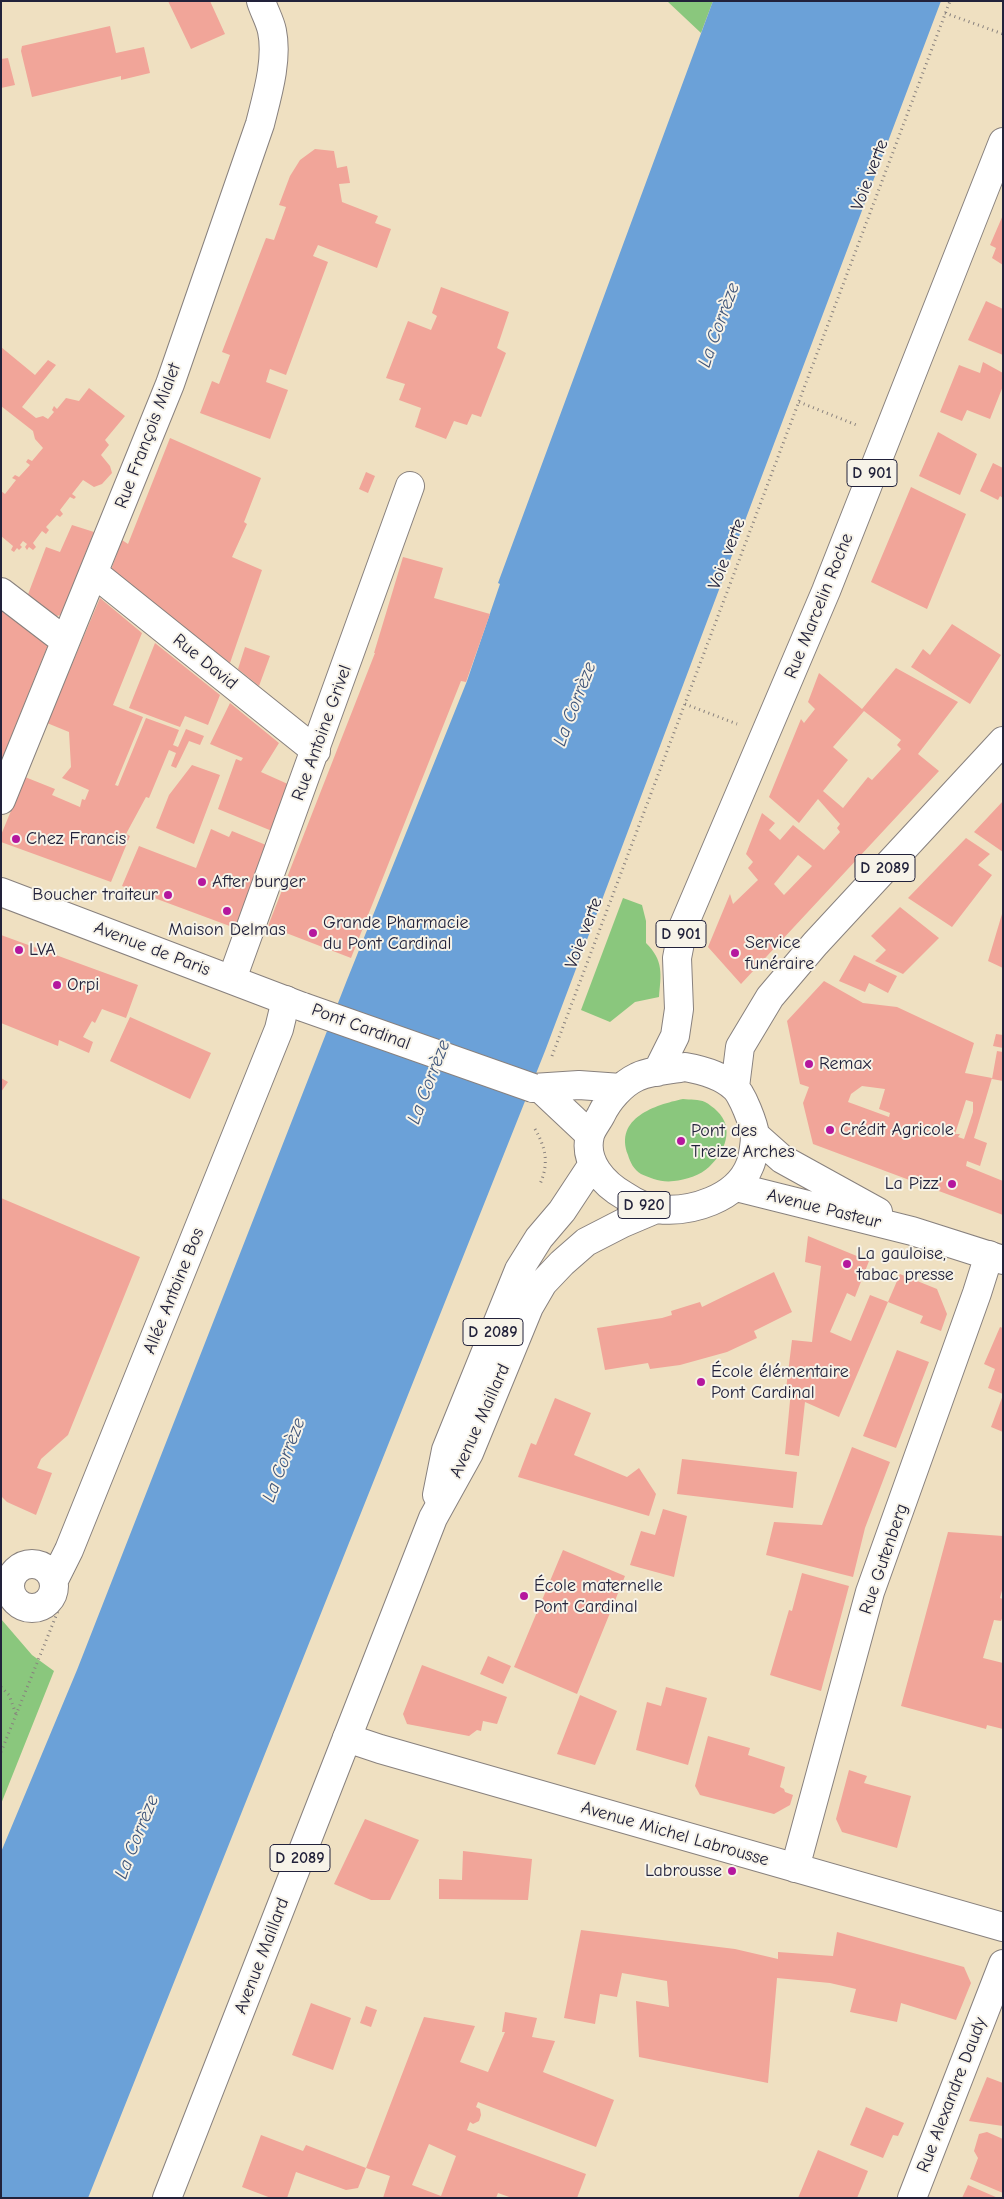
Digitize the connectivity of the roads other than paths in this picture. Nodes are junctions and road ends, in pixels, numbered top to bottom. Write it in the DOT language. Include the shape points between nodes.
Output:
graph roads {
  1 [pos="261,1"];
  2 [pos="1003,142"];
  3 [pos="410,486"];
  4 [pos="94,573"];
  5 [pos="1,592"];
  6 [pos="65,641"];
  7 [pos="1003,741"];
  8 [pos="316,751"];
  9 [pos="1,800"];
  10 [pos="1,892"];
  11 [pos="232,979"];
  12 [pos="294,1003"];
  13 [pos="657,1072"];
  14 [pos="735,1087"];
  15 [pos="536,1088"];
  16 [pos="621,1088"];
  17 [pos="755,1134"];
  18 [pos="590,1135"];
  19 [pos="593,1164"];
  20 [pos="736,1187"];
  21 [pos="656,1209"];
  22 [pos="912,1231"];
  23 [pos="996,1258"];
  24 [pos="433,1518"];
  25 [pos="8,1569"];
  26 [pos="54,1580"];
  27 [pos="347,1738"];
  28 [pos="795,1868"];
  29 [pos="1003,1927"];
  30 [pos="1003,1964"];
  31 [pos="167,2198"];
  32 [pos="912,2198"];
  1 -- 4 [label="main road, Rue François Mialet" via="272,31 272,64 260,124 170,384"];
  2 -- 13 [label="main road, Rue Marcelin Roche / D 901" via="826,591 683,927 677,958 679,1009 674,1036"];
  3 -- 8 [label="main road, Rue Antoine Grivel"];
  4 -- 6 [label="main road, Rue François Mialet"];
  4 -- 8 [label="main road, Rue David"];
  5 -- 6 [label="main road"];
  6 -- 9 [label="main road, Rue François Mialet"];
  7 -- 14 [label="main road, D 2089" via="815,944 770,998 740,1047"];
  8 -- 11 [label="main road, Rue Antoine Grivel"];
  10 -- 11 [label="main road, Avenue de Paris"];
  11 -- 12 [label="main road, Avenue de Paris"];
  12 -- 15 [label="main road, Pont Cardinal, bridge"];
  12 -- 26 [label="main road, Allée Antoine Bos" via="279,1029 69,1550"];
  13 -- 14 [label="main road" via="686,1067 706,1070"];
  13 -- 16 [label="main road" via="637,1077"];
  14 -- 17 [label="main road"];
  15 -- 16 [label="main road" via="579,1084"];
  15 -- 18 [label="main road"];
  16 -- 18 [label="main road" via="606,1105"];
  17 -- 20 [label="main road" via="750,1165"];
  17 -- 22 [label="main road, Avenue Pasteur" via="782,1159"];
  18 -- 19 [label="main road, D 920"];
  19 -- 21 [label="main road, D 920" via="610,1188"];
  19 -- 24 [label="main road, Avenue Maillard / D 2089" via="518,1270 446,1450"];
  20 -- 21 [label="main road, D 920" via="710,1202 684,1208"];
  20 -- 22 [label="main road, Avenue Pasteur"];
  21 -- 24 [label="main road, Avenue Maillard / D 2089" via="586,1242 543,1283 529,1307 469,1454"];
  22 -- 23 [label="main road, Avenue Pasteur"];
  23 -- 28 [label="main road, Rue Gutenberg" via="977,1293 870,1592"];
  24 -- 27 [label="main road, Avenue Maillard / D 2089"];
  25 -- 26 [label="main road" via="39,1564"];
  25 -- 26 [label="main road" via="11,1595 28,1609 36,1609 49,1601 53,1595"];
  27 -- 28 [label="main road, Avenue Michel Labrousse"];
  27 -- 31 [label="main road, Avenue Maillard / D 2089"];
  28 -- 29 [label="main road, Avenue Michel Labrousse"];
  30 -- 32 [label="main road, Rue Alexandre Daudy"];
}
